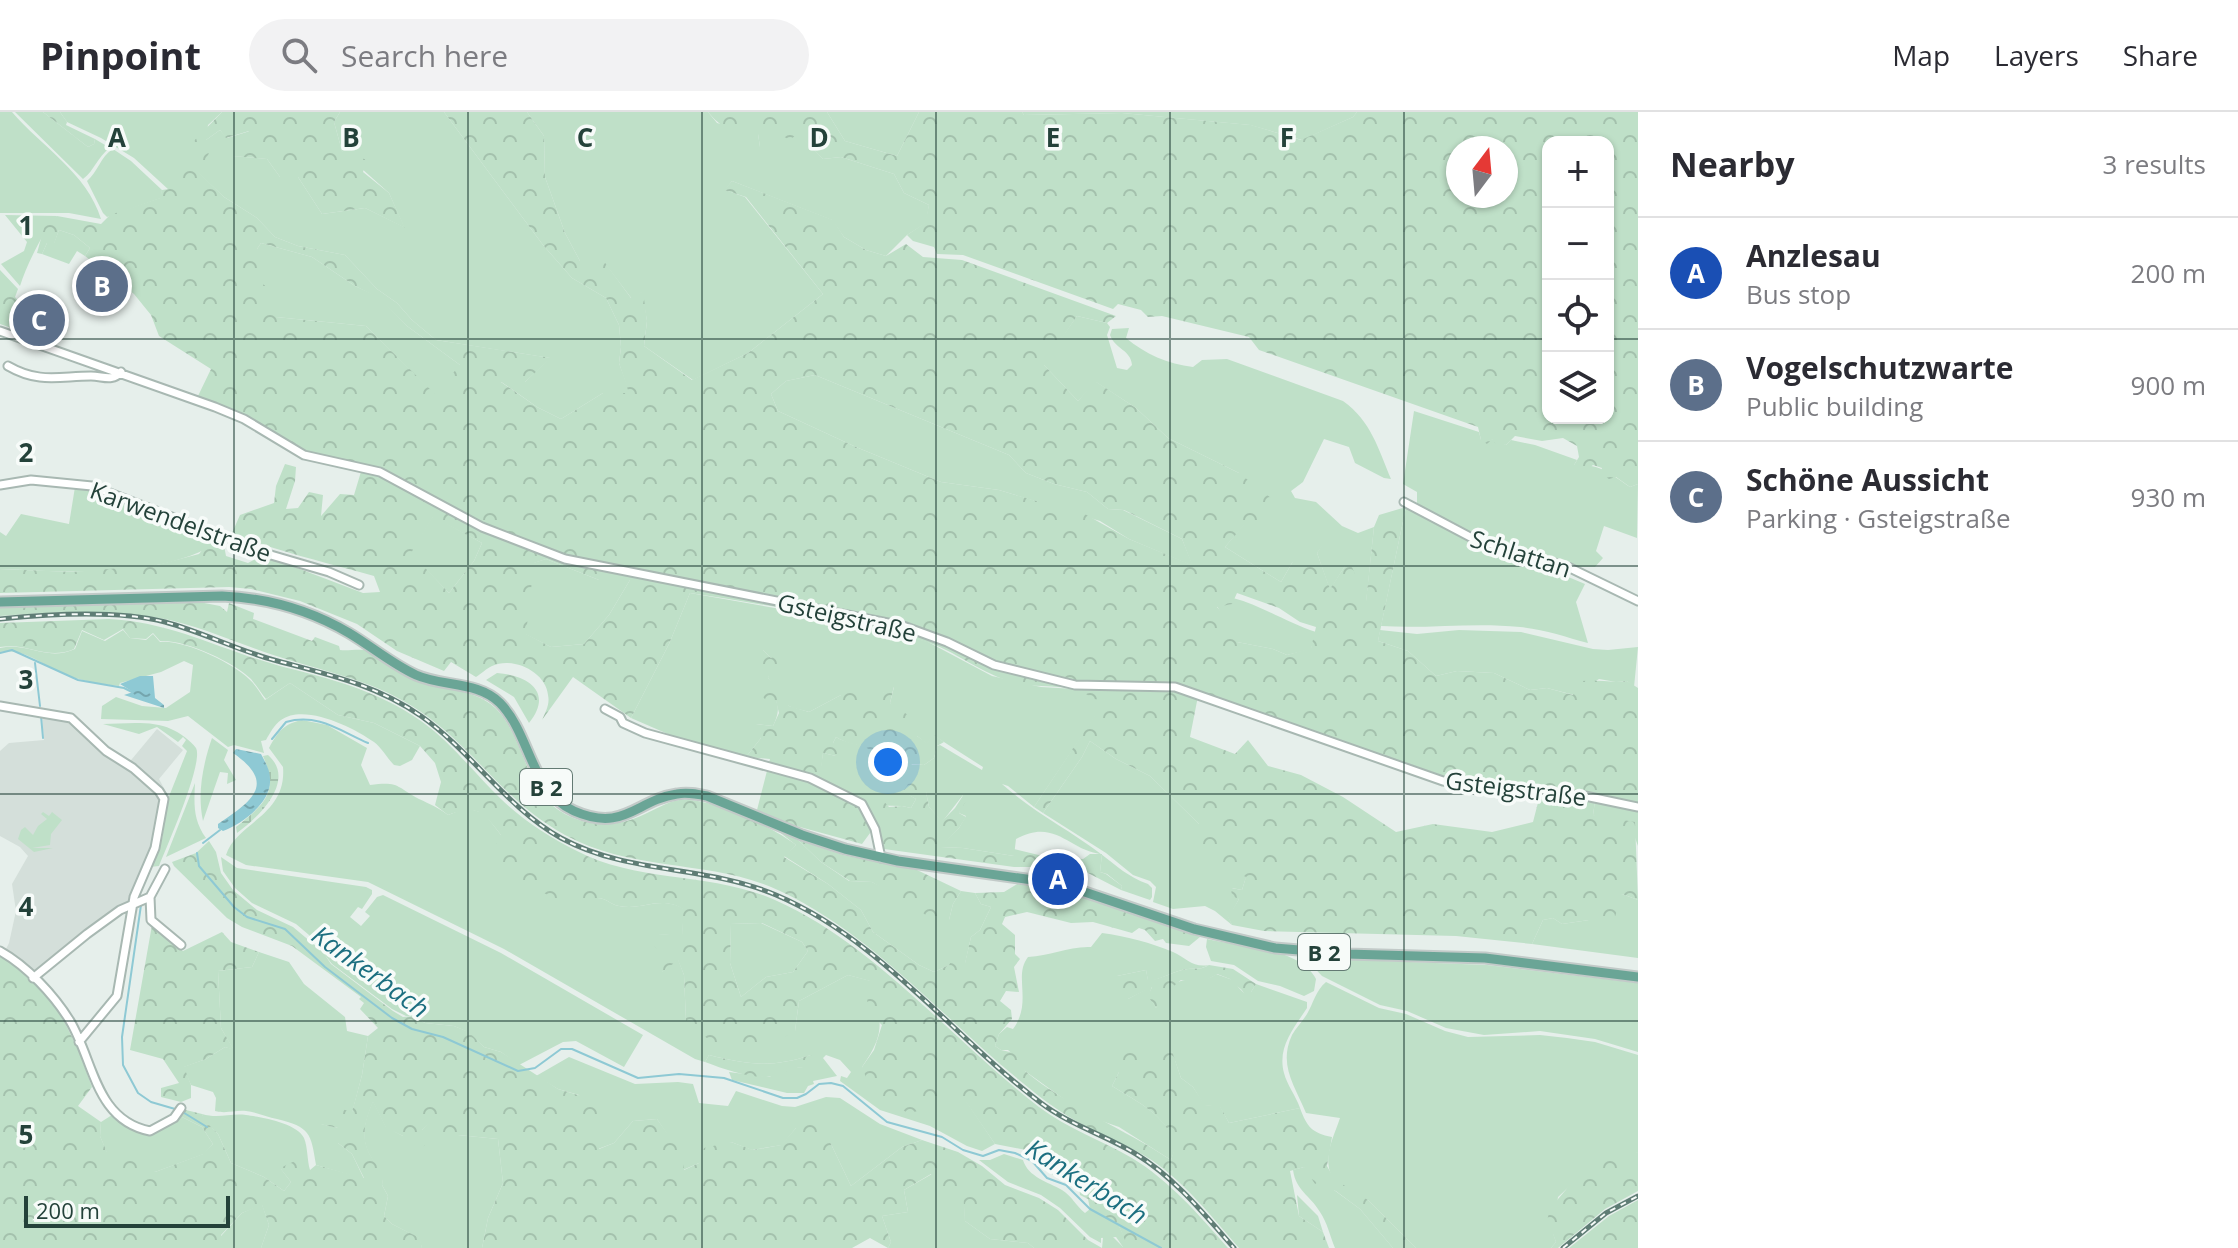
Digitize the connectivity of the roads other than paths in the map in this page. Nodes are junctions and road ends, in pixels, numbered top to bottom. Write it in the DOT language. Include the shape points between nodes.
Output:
graph roads {
  1 [pos="0,331"];
  2 [pos="8,366"];
  3 [pos="121,372"];
  4 [pos="0,485"];
  5 [pos="1404,502"];
  6 [pos="359,585"];
  7 [pos="1638,601"];
  8 [pos="0,602"];
  9 [pos="0,706"];
  10 [pos="605,709"];
  11 [pos="1638,807"];
  12 [pos="881,858"];
  13 [pos="165,869"];
  14 [pos="148,898"];
  15 [pos="134,904"];
  16 [pos="181,945"];
  17 [pos="0,951"];
  18 [pos="1638,977"];
  19 [pos="33,978"];
  20 [pos="79,1042"];
  21 [pos="180,1109"];
  1 -- 3 [label="street, Gsteigstraße"];
  2 -- 3 [label="street, Gsteigstraße" via="57,380 108,379"];
  3 -- 11 [label="street, Gsteigstraße" via="244,419 304,455 380,472 482,527 565,559 903,626 994,665 1075,685 1175,687 1443,781"];
  4 -- 6 [label="street, Karwendelstraße" via="31,480 92,486"];
  5 -- 7 [label="street, Schlattan" via="1483,543 1568,567"];
  8 -- 12 [label="main road, B 2" via="222,596 294,608 338,627 415,674 475,688 497,700 515,721 539,777 571,810 619,817 667,796 692,793 821,842"];
  9 -- 15 [label="street" via="71,718 159,791 164,799 155,848"];
  10 -- 12 [label="street" via="645,733 810,778 862,804"];
  12 -- 18 [label="main road, B 2" via="1061,884 1194,929 1275,948 1485,958"];
  13 -- 14 [label="street"];
  14 -- 15 [label="street"];
  14 -- 16 [label="street" via="151,920"];
  15 -- 19 [label="street"];
  15 -- 20 [label="street" via="117,996"];
  17 -- 19 [label="street"];
  19 -- 20 [label="street" via="53,998"];
  20 -- 21 [label="street" via="96,1086 126,1122 150,1131"];
}
